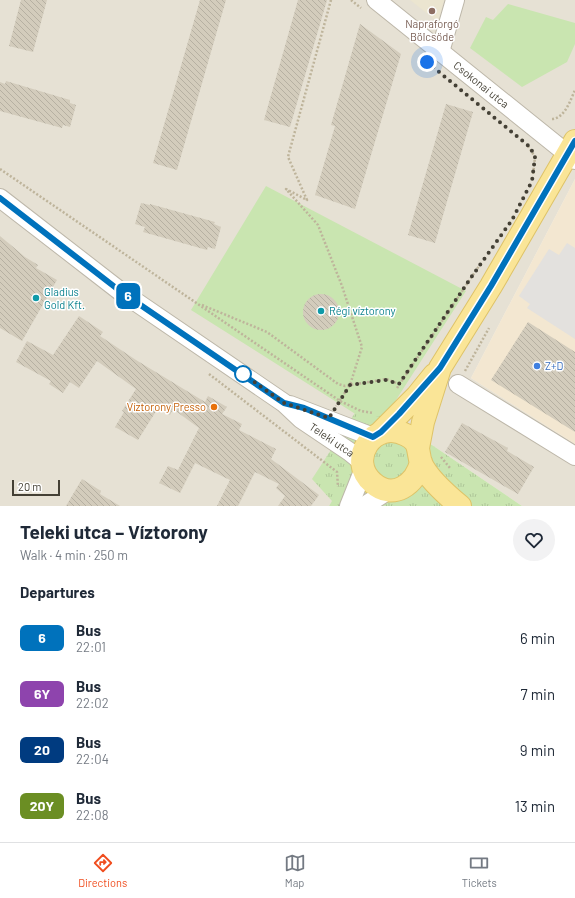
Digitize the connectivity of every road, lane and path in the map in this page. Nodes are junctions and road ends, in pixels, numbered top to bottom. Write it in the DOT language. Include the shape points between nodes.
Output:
graph roads {
  1 [pos="331,0"];
  2 [pos="351,0"];
  3 [pos="455,0"];
  4 [pos="369,5"];
  5 [pos="440,52"];
  6 [pos="525,143"];
  7 [pos="572,152"];
  8 [pos="0,169"];
  9 [pos="532,181"];
  10 [pos="0,198"];
  11 [pos="483,261"];
  12 [pos="197,303"];
  13 [pos="440,368"];
  14 [pos="399,384"];
  15 [pos="458,384"];
  16 [pos="350,385"];
  17 [pos="395,390"];
  18 [pos="340,401"];
  19 [pos="326,426"];
  20 [pos="377,427"];
  21 [pos="307,449"];
  22 [pos="439,451"];
  23 [pos="419,455"];
  24 [pos="575,456"];
  25 [pos="362,466"];
  26 [pos="397,488"];
  27 [pos="452,503"];
  28 [pos="350,506"];
  29 [pos="364,506"];
  1 -- 16 [label="path" via="288,157 307,200 286,189 318,225 362,347"];
  2 -- 4 [label="path"];
  3 -- 5 [label="street"];
  4 -- 5 [label="street, Csokonai utca"];
  5 -- 7 [label="street, Csokonai utca"];
  6 -- 9 [label="path" via="535,157"];
  7 -- 13 [label="main road"];
  8 -- 12 [label="path"];
  10 -- 19 [label="street, Teleki utca" via="120,291 284,403"];
  11 -- 14 [label="path"];
  12 -- 16 [label="path" via="256,327 338,384"];
  12 -- 18 [label="path"];
  13 -- 20 [label="main road" via="417,396"];
  13 -- 23 [label="main road" via="422,422"];
  14 -- 16 [label="path" via="386,380"];
  14 -- 17 [label="path"];
  15 -- 24 [label="street"];
  16 -- 18 [label="path"];
  18 -- 19 [label="path"];
  18 -- 20 [label="path" via="367,413"];
  19 -- 20 [label="street, Teleki utca"];
  19 -- 21 [label="path"];
  19 -- 25 [label="street, Teleki utca"];
  20 -- 23 [label="main road" via="408,436"];
  20 -- 25 [label="main road" via="362,452"];
  22 -- 27 [label="path" via="458,479"];
  23 -- 26 [label="main road" via="418,472 414,480"];
  23 -- 27 [label="main road"];
  25 -- 26 [label="main road" via="368,479 375,485"];
  25 -- 28 [label="street"];
  26 -- 27 [label="main road"];
  26 -- 29 [label="street"];
}
